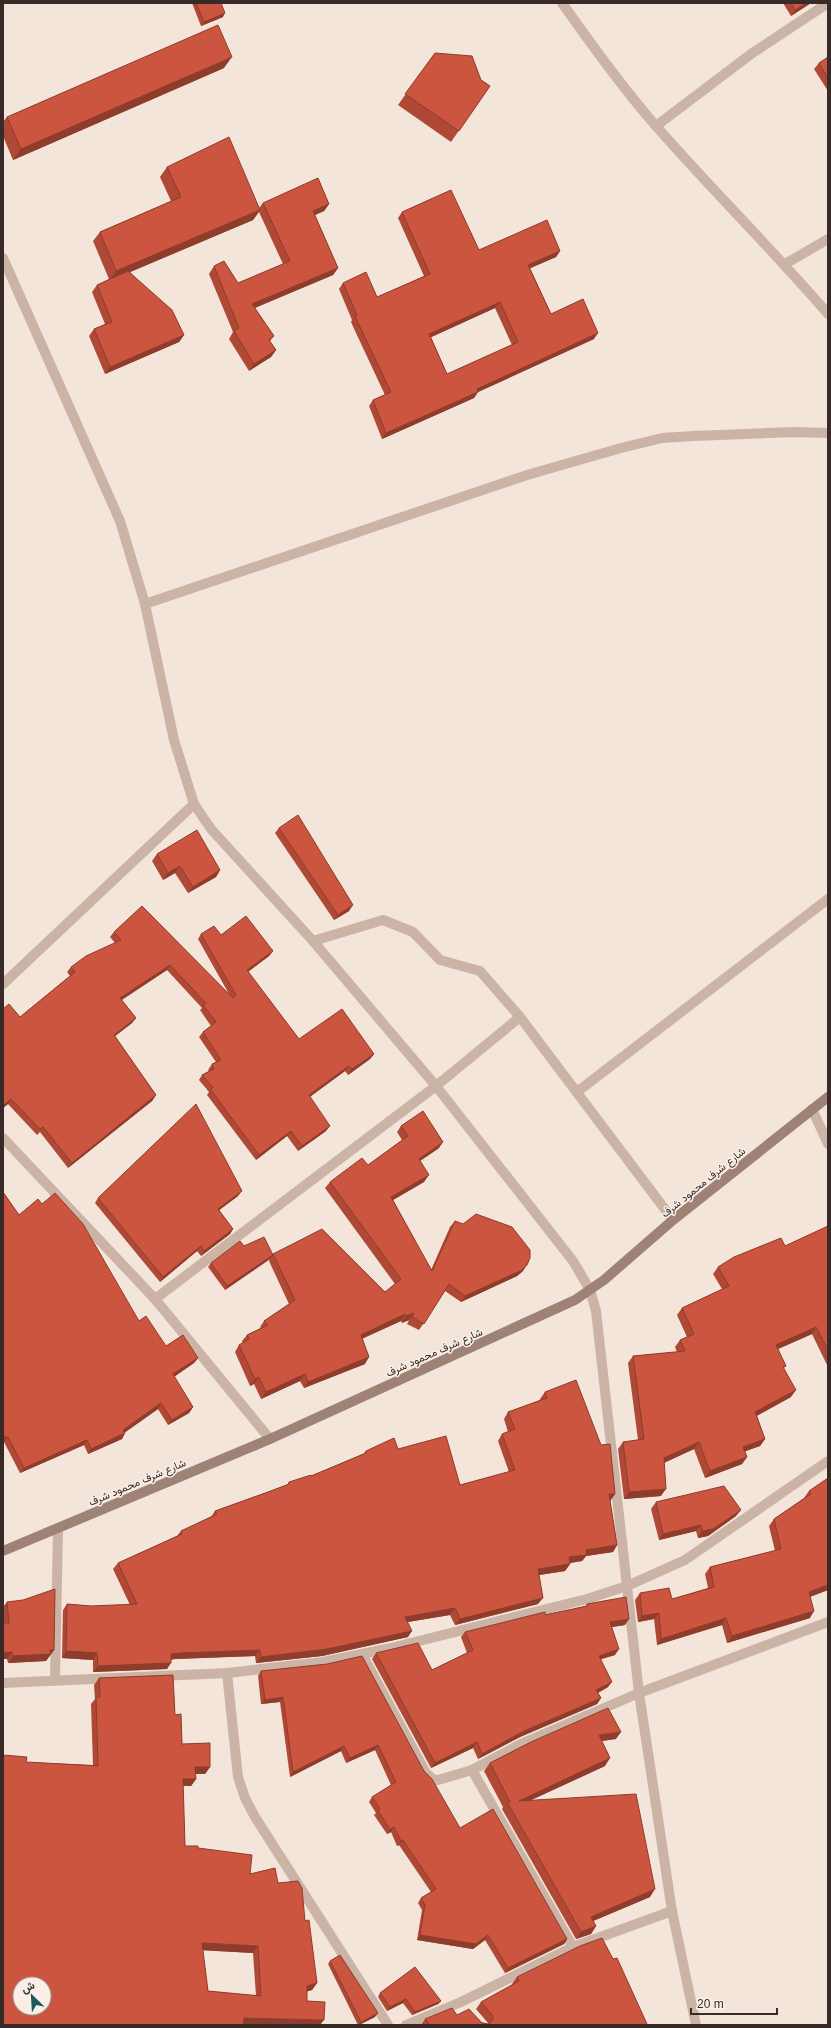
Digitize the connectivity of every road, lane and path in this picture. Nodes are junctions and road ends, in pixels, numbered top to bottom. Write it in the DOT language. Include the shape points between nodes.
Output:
graph roads {
  1 [pos="562,3"];
  2 [pos="828,3"];
  3 [pos="656,126"];
  4 [pos="828,239"];
  5 [pos="3,258"];
  6 [pos="785,264"];
  7 [pos="828,314"];
  8 [pos="828,433"];
  9 [pos="145,604"];
  10 [pos="194,804"];
  11 [pos="828,899"];
  12 [pos="314,941"];
  13 [pos="3,984"];
  14 [pos="520,1017"];
  15 [pos="436,1086"];
  16 [pos="577,1092"];
  17 [pos="828,1097"];
  18 [pos="812,1109"];
  19 [pos="3,1138"];
  20 [pos="828,1144"];
  21 [pos="673,1220"];
  22 [pos="590,1290"];
  23 [pos="155,1299"];
  24 [pos="270,1439"];
  25 [pos="828,1461"];
  26 [pos="58,1529"];
  27 [pos="3,1551"];
  28 [pos="627,1586"];
  29 [pos="828,1622"];
  30 [pos="362,1654"];
  31 [pos="227,1673"];
  32 [pos="55,1679"];
  33 [pos="3,1683"];
  34 [pos="639,1693"];
  35 [pos="472,1770"];
  36 [pos="672,1911"];
  37 [pos="573,1947"];
  38 [pos="388,2025"];
  39 [pos="406,2025"];
  40 [pos="696,2025"];
  1 -- 3 [label="street" via="601,58"];
  2 -- 3 [label="street" via="757,50"];
  3 -- 6 [label="street"];
  4 -- 6 [label="street"];
  5 -- 9 [label="street" via="120,521"];
  6 -- 7 [label="street"];
  8 -- 9 [label="street" via="792,432 662,438 621,448 527,475"];
  9 -- 10 [label="street" via="174,740"];
  10 -- 12 [label="street" via="211,829"];
  10 -- 13 [label="street"];
  11 -- 16 [label="street"];
  12 -- 14 [label="street" via="384,920 413,932 440,960 480,972"];
  12 -- 15 [label="street"];
  14 -- 15 [label="street"];
  14 -- 16 [label="street"];
  15 -- 22 [label="street" via="573,1261"];
  15 -- 23 [label="street"];
  16 -- 21 [label="street"];
  17 -- 18 [label="street, شارع شرف محمود شرف"];
  18 -- 20 [label="street"];
  18 -- 21 [label="street, شارع شرف محمود شرف"];
  19 -- 23 [label="street"];
  21 -- 22 [label="street, شارع شرف محمود شرف"];
  22 -- 24 [label="street, شارع شرف محمود شرف" via="529,1322"];
  22 -- 28 [label="street" via="596,1311"];
  23 -- 24 [label="street"];
  24 -- 26 [label="street, شارع شرف محمود شرف"];
  25 -- 28 [label="street" via="699,1552"];
  26 -- 27 [label="street, شارع شرف محمود شرف"];
  26 -- 32 [label="street"];
  28 -- 30 [label="street" via="587,1599"];
  28 -- 34 [label="street"];
  29 -- 34 [label="street"];
  30 -- 31 [label="street" via="323,1662"];
  30 -- 35 [label="street" via="430,1776 434,1780 443,1780"];
  31 -- 32 [label="street"];
  31 -- 38 [label="street" via="238,1777 245,1798"];
  32 -- 33 [label="street"];
  34 -- 35 [label="street" via="523,1743"];
  34 -- 36 [label="street"];
  35 -- 37 [label="street"];
  36 -- 37 [label="street"];
  36 -- 40 [label="street"];
  37 -- 39 [label="street" via="464,2005"];
}
